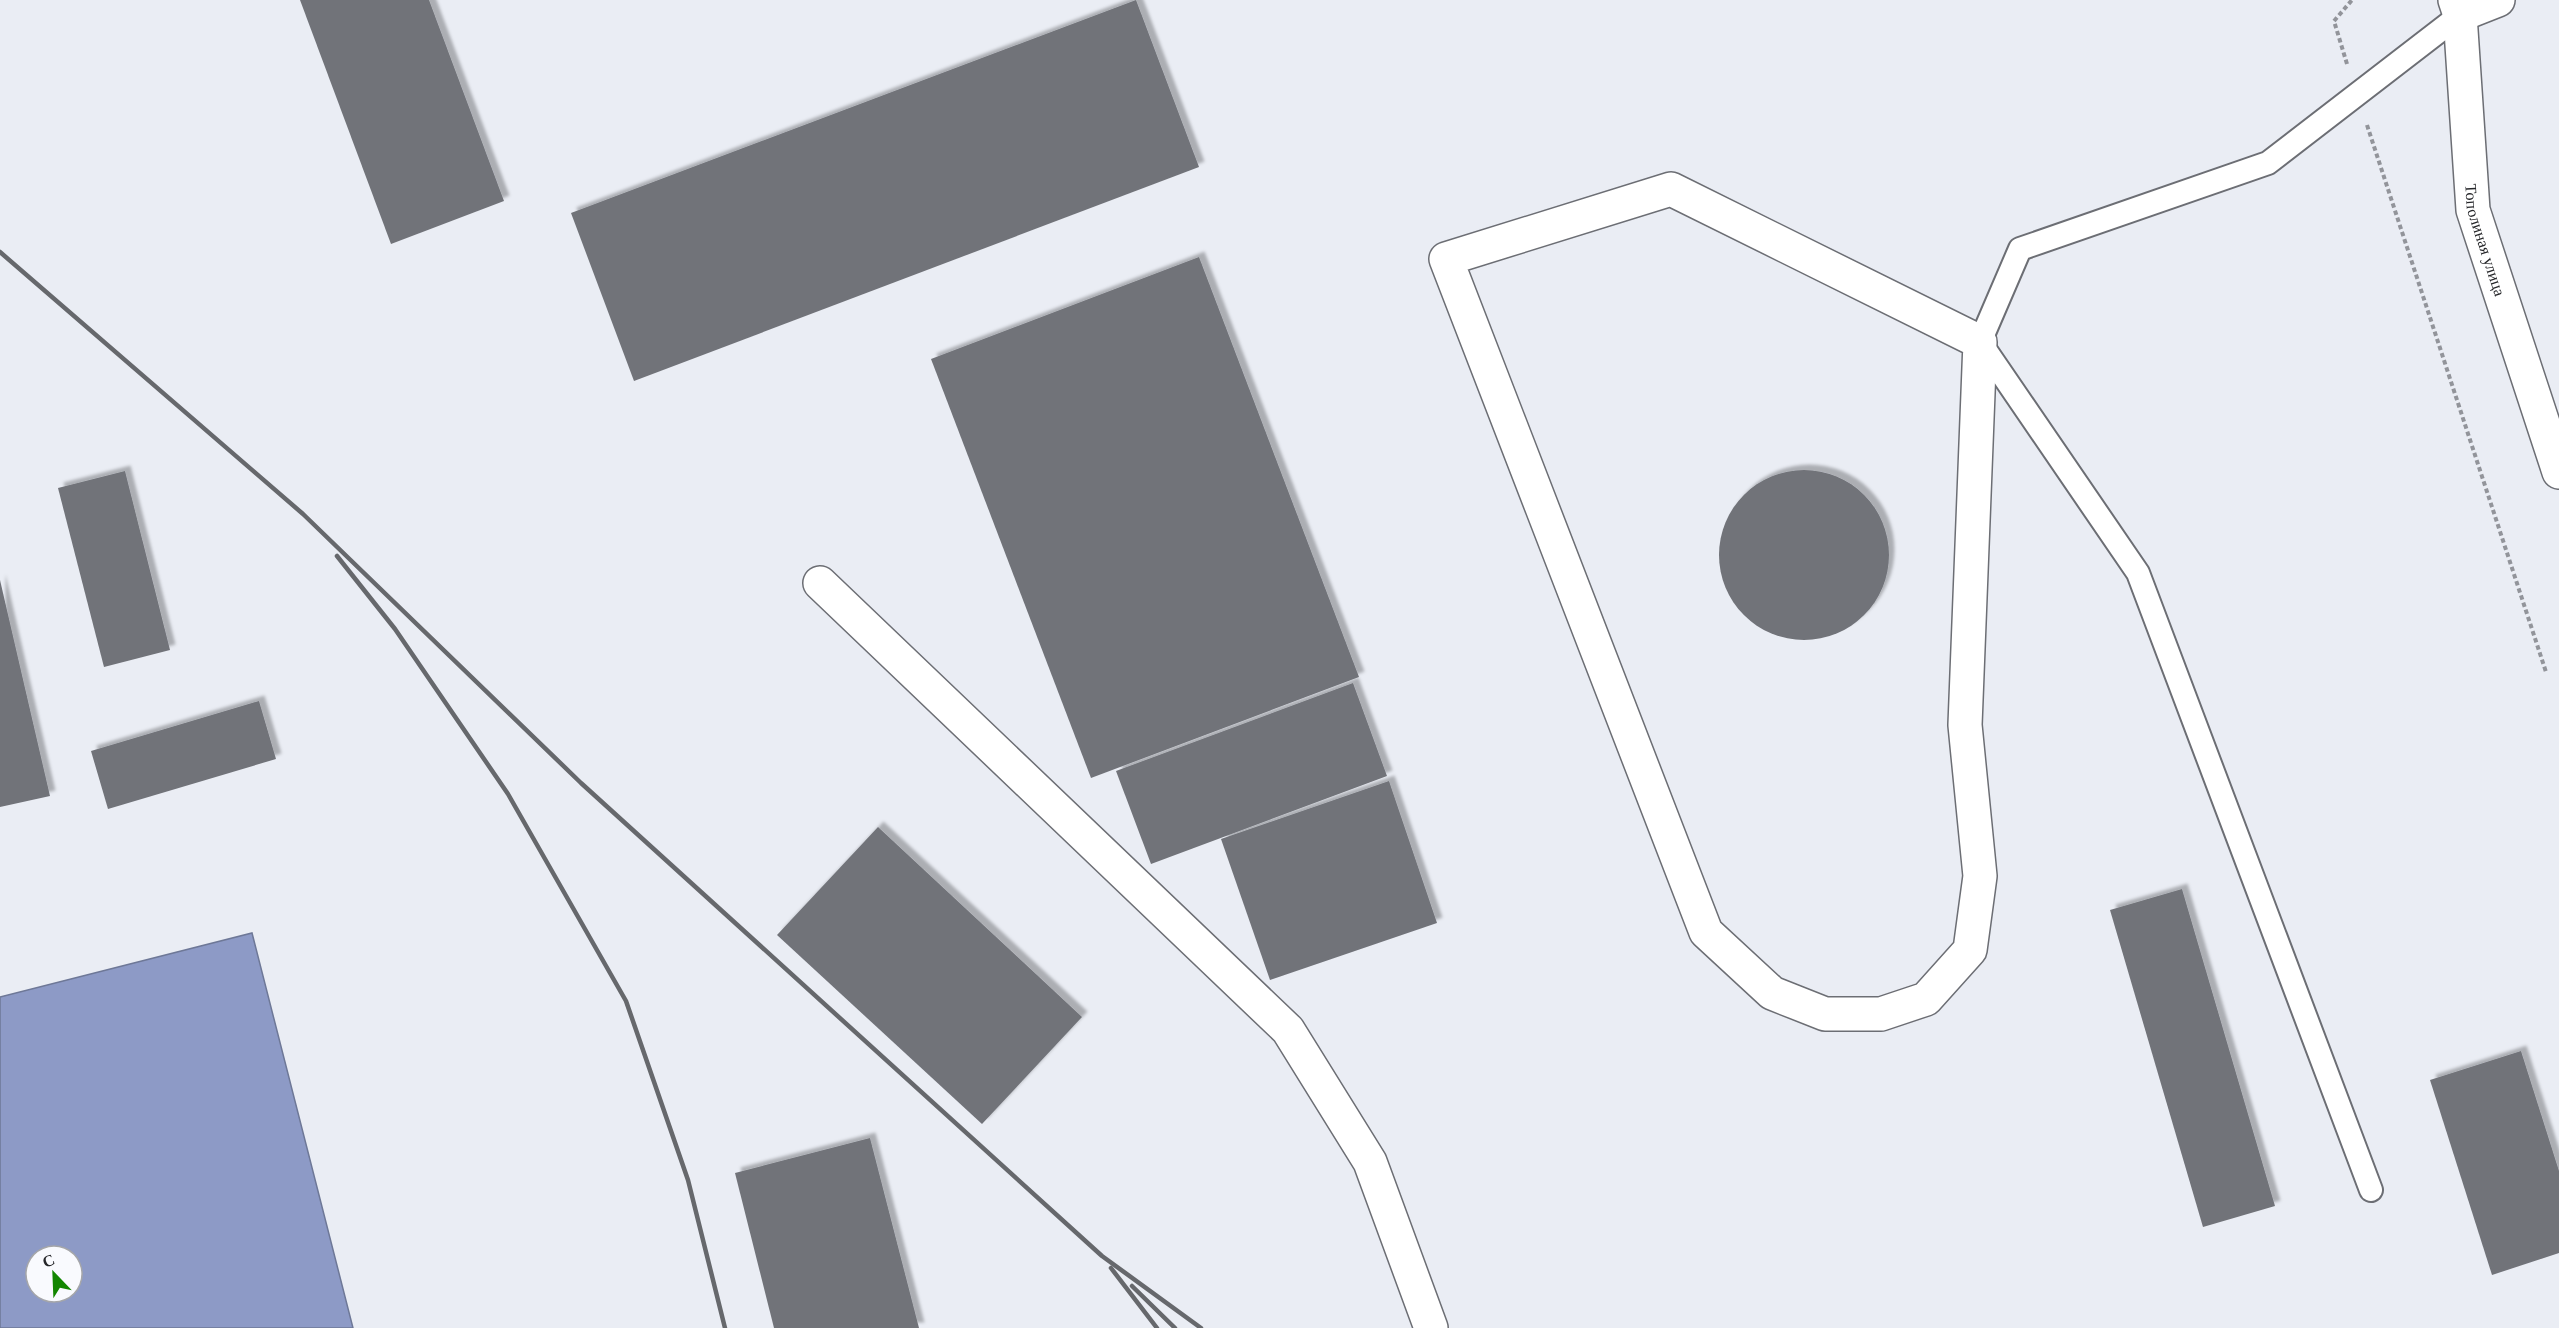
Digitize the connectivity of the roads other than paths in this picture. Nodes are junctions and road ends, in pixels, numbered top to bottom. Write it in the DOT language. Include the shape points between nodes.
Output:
graph roads {
  1 [pos="2498,0"];
  2 [pos="2458,7"];
  3 [pos="1980,342"];
  4 [pos="2559,472"];
  5 [pos="820,583"];
  6 [pos="2371,1190"];
  7 [pos="1431,1328"];
  1 -- 2 [label="street"];
  2 -- 3 [label="lane" via="2357,94 2268,163 2020,249"];
  2 -- 4 [label="street, Тополиная улица" via="2473,210"];
  3 -- 3 [label="street" via="1965,725 1980,876 1970,950 1926,999 1881,1014 1825,1014 1772,993 1706,932 1446,259 1671,189"];
  3 -- 6 [label="lane" via="2138,573"];
  5 -- 7 [label="street" via="1288,1030 1370,1162"];
}
